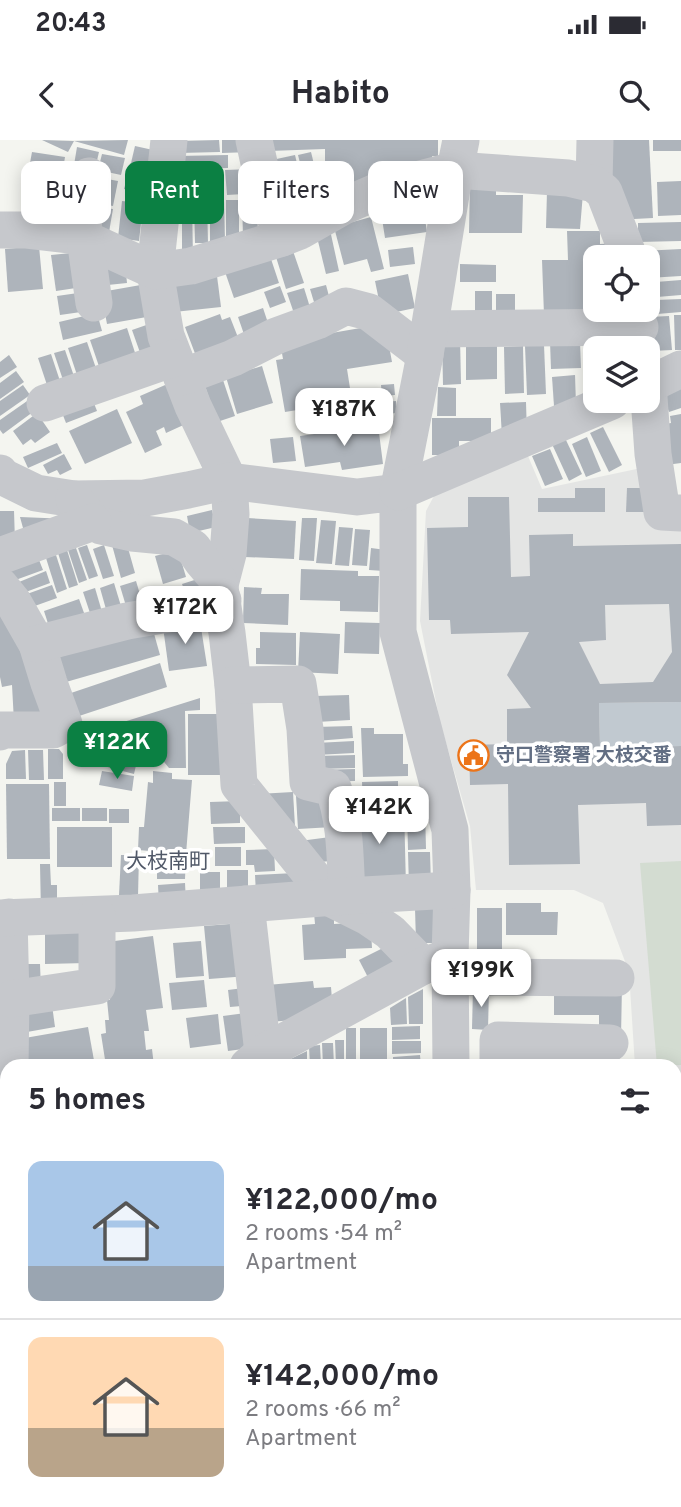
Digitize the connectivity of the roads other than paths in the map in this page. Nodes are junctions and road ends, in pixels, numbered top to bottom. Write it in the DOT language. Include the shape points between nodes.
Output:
graph roads {
  1 [pos="169,140"];
  2 [pos="254,140"];
  3 [pos="595,140"];
  4 [pos="458,155"];
  5 [pos="594,184"];
  6 [pos="84,224"];
  7 [pos="0,230"];
  8 [pos="83,238"];
  9 [pos="282,238"];
  10 [pos="624,245"];
  11 [pos="155,271"];
  12 [pos="94,303"];
  13 [pos="640,328"];
  14 [pos="427,342"];
  15 [pos="178,367"];
  16 [pos="681,369"];
  17 [pos="660,379"];
  18 [pos="45,404"];
  19 [pos="584,413"];
  20 [pos="650,413"];
  21 [pos="0,473"];
  22 [pos="229,481"];
  23 [pos="398,492"];
  24 [pos="83,510"];
  25 [pos="681,513"];
  26 [pos="0,556"];
  27 [pos="0,586"];
  28 [pos="222,592"];
  29 [pos="37,644"];
  30 [pos="233,685"];
  31 [pos="0,729"];
  32 [pos="452,890"];
  33 [pos="338,897"];
  34 [pos="246,904"];
  35 [pos="97,915"];
  36 [pos="5,918"];
  37 [pos="441,966"];
  38 [pos="616,978"];
  39 [pos="11,999"];
  40 [pos="610,1043"];
  41 [pos="10,1059"];
  42 [pos="255,1059"];
  43 [pos="450,1059"];
  44 [pos="498,1059"];
  1 -- 11 [label="street"];
  2 -- 9 [label="street" via="262,181"];
  3 -- 5 [label="street"];
  4 -- 5 [label="street"];
  4 -- 9 [label="street"];
  4 -- 14 [label="street"];
  5 -- 10 [label="street" via="604,192"];
  6 -- 8 [label="street"];
  7 -- 8 [label="street"];
  8 -- 11 [label="street"];
  8 -- 12 [label="street"];
  9 -- 11 [label="street" via="191,266"];
  11 -- 15 [label="street" via="166,336"];
  13 -- 14 [label="street"];
  14 -- 15 [label="street" via="369,312 346,306 233,358"];
  14 -- 23 [label="street"];
  15 -- 18 [label="street"];
  15 -- 22 [label="street"];
  16 -- 17 [label="street"];
  19 -- 23 [label="street"];
  20 -- 25 [label="street" via="662,513"];
  21 -- 24 [label="street" via="36,493"];
  22 -- 23 [label="street" via="357,497"];
  22 -- 24 [label="street"];
  22 -- 28 [label="street" via="231,514"];
  23 -- 32 [label="street" via="398,632 450,830"];
  24 -- 26 [label="street"];
  24 -- 28 [label="street" via="101,526 174,537 193,548 219,581"];
  27 -- 29 [label="street"];
  28 -- 29 [label="street" via="186,611"];
  28 -- 30 [label="street"];
  29 -- 31 [label="street" via="64,724 53,730"];
  30 -- 33 [label="street" via="239,785"];
  30 -- 33 [label="street" via="298,684 308,782 332,788 338,802 344,850"];
  32 -- 33 [label="street"];
  32 -- 37 [label="street"];
  33 -- 34 [label="street"];
  33 -- 37 [label="street"];
  34 -- 35 [label="street"];
  34 -- 42 [label="street"];
  35 -- 36 [label="street"];
  35 -- 39 [label="street" via="97,986"];
  36 -- 39 [label="street"];
  37 -- 38 [label="street"];
  37 -- 42 [label="street"];
  37 -- 43 [label="street"];
  39 -- 41 [label="street"];
  40 -- 44 [label="street" via="498,1040"];
}
